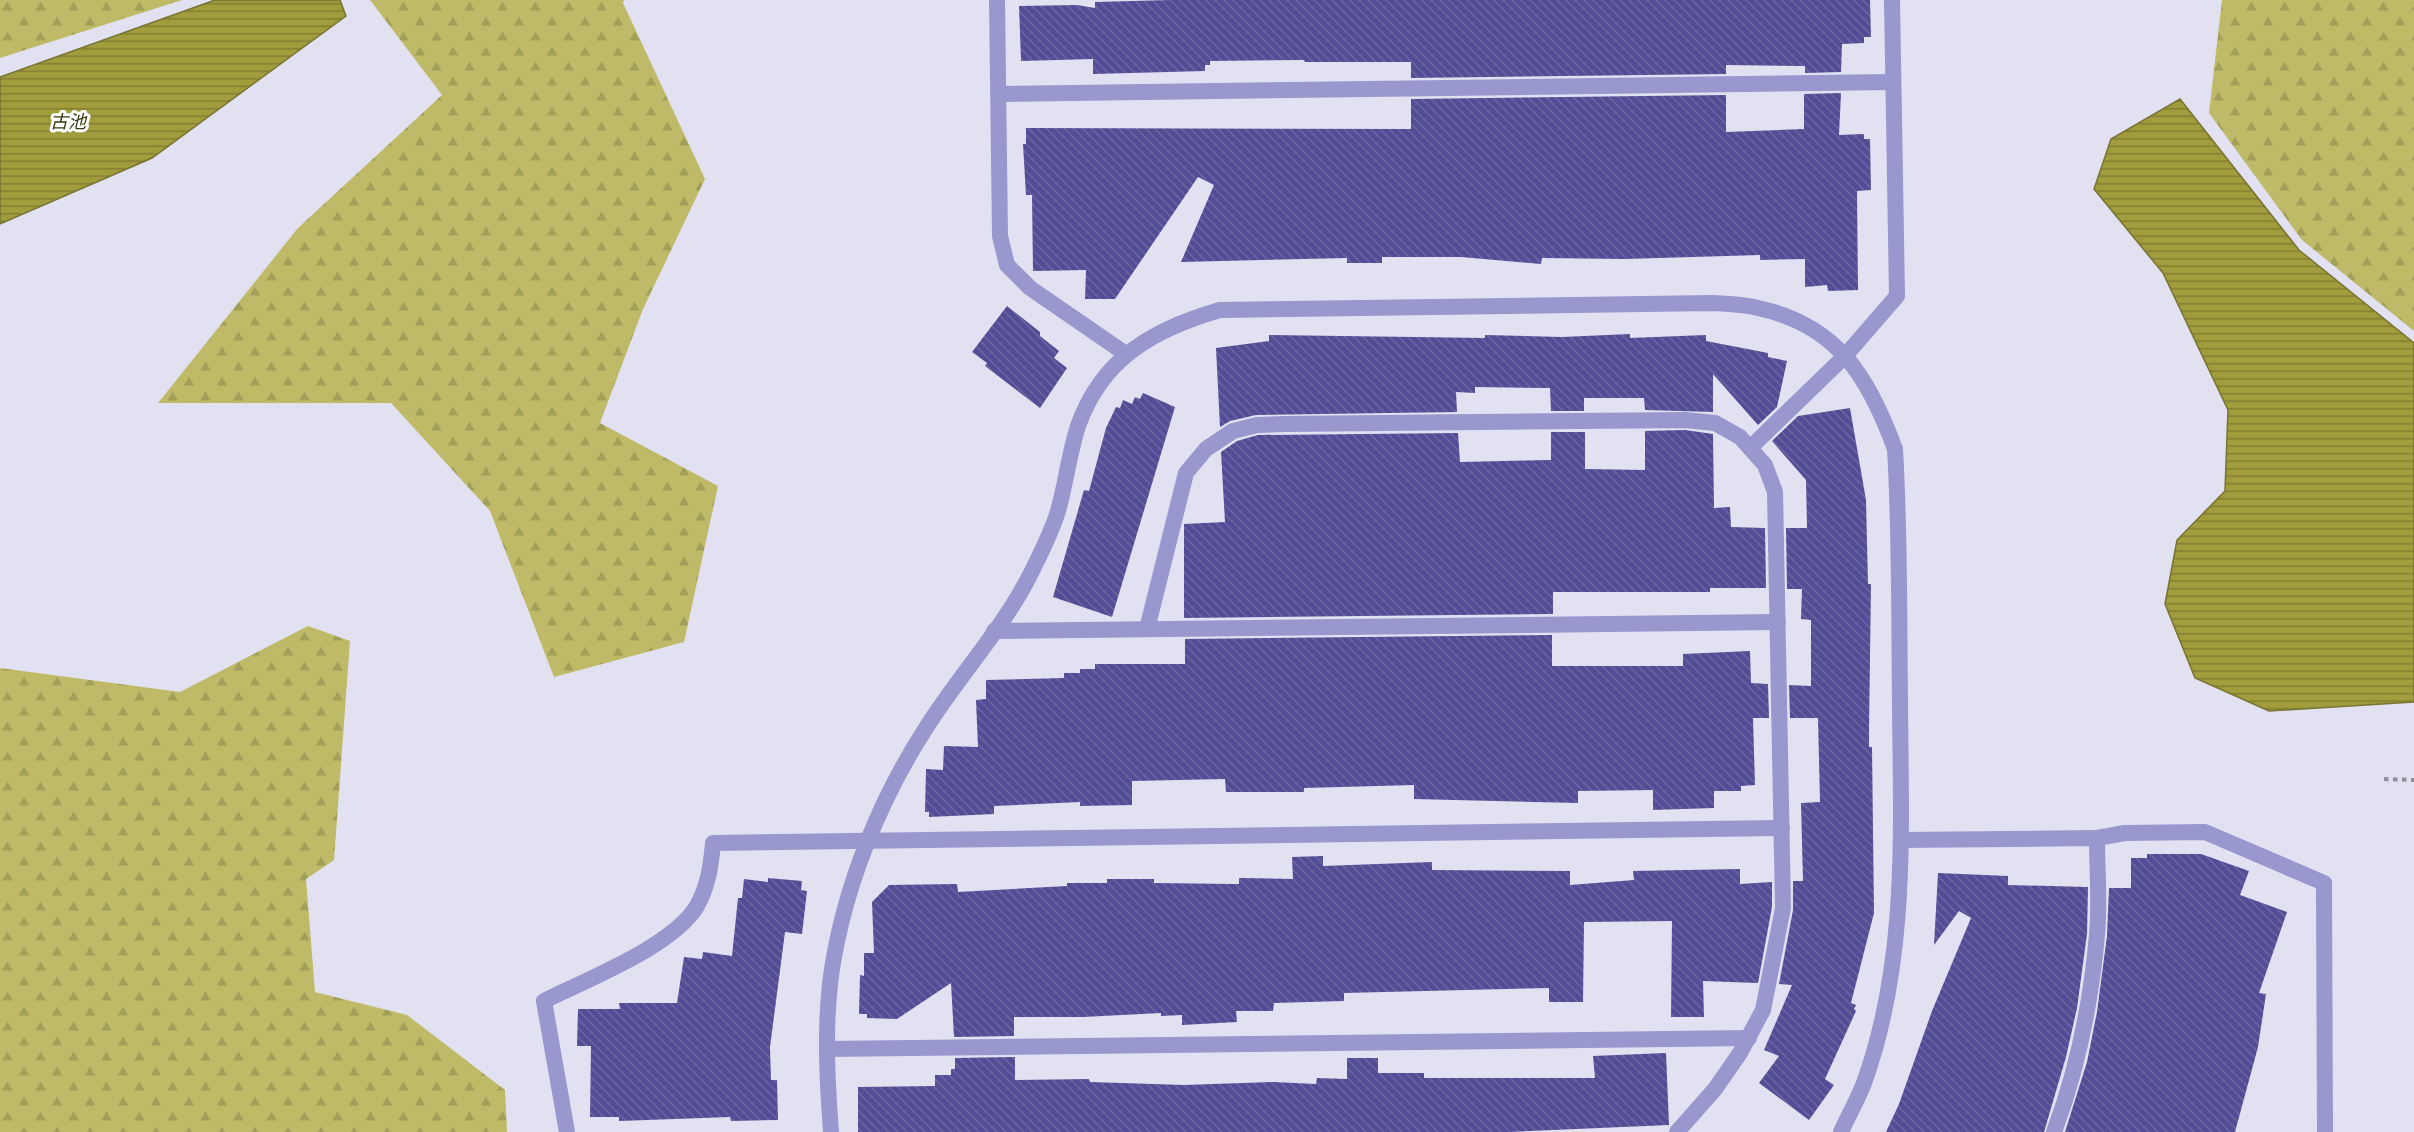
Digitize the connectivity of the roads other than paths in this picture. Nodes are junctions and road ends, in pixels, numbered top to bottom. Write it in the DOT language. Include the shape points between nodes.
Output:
graph roads {
  1 [pos="997,0"];
  2 [pos="1892,0"];
  3 [pos="1893,82"];
  4 [pos="998,94"];
  5 [pos="1126,354"];
  6 [pos="1845,356"];
  7 [pos="1750,448"];
  8 [pos="1778,622"];
  9 [pos="1148,629"];
  10 [pos="994,631"];
  11 [pos="1782,828"];
  12 [pos="2097,838"];
  13 [pos="1901,840"];
  14 [pos="869,841"];
  15 [pos="1749,1038"];
  16 [pos="827,1048"];
  17 [pos="567,1132"];
  18 [pos="831,1132"];
  19 [pos="1677,1132"];
  20 [pos="1840,1132"];
  21 [pos="2054,1132"];
  22 [pos="2325,1132"];
  1 -- 4 [label="street"];
  2 -- 3 [label="street"];
  3 -- 4 [label="street"];
  3 -- 6 [label="street" via="1897,296"];
  4 -- 5 [label="street" via="1000,236 1007,265 1030,288"];
  5 -- 6 [label="street" via="1173,325 1220,310 1712,303 1759,308 1801,323 1834,343"];
  5 -- 10 [label="street" via="1096,390 1078,426 1045,546"];
  6 -- 7 [label="street"];
  6 -- 13 [label="street" via="1859,371 1880,407 1896,449"];
  7 -- 8 [label="street" via="1766,465 1775,492"];
  7 -- 9 [label="street" via="1740,437 1715,423 1685,420 1285,424 1233,431 1206,449 1186,473"];
  8 -- 9 [label="street"];
  8 -- 11 [label="street"];
  9 -- 10 [label="street"];
  10 -- 14 [label="street" via="906,760"];
  11 -- 14 [label="street"];
  11 -- 15 [label="street" via="1783,908 1762,1010"];
  12 -- 13 [label="street"];
  12 -- 21 [label="street" via="2097,933 2086,1017 2069,1091"];
  12 -- 22 [label="street" via="2125,833 2205,832 2324,883"];
  13 -- 20 [label="street" via="1892,971 1864,1084"];
  14 -- 16 [label="street" via="855,878 832,969"];
  14 -- 17 [label="street" via="713,843 710,875 696,907 684,921 647,949 544,1001"];
  15 -- 16 [label="street"];
  15 -- 19 [label="street" via="1715,1089"];
  16 -- 18 [label="street"];
}
